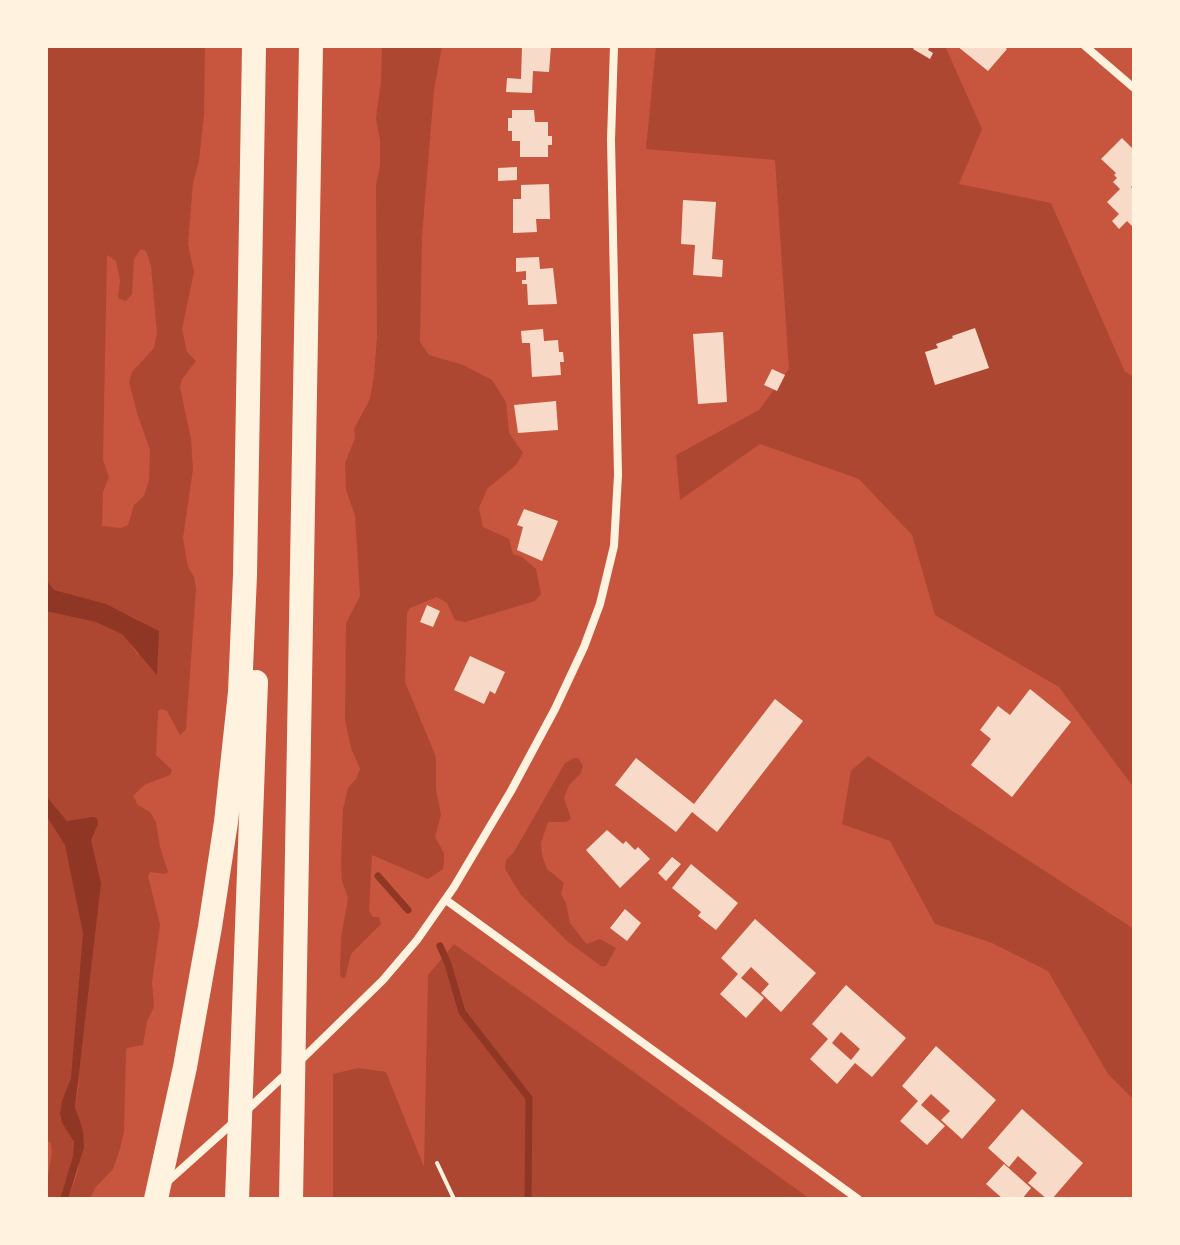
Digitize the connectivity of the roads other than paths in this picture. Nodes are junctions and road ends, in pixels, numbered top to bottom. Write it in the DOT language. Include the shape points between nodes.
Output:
graph roads {
  1 [pos="254,46"];
  2 [pos="311,46"];
  3 [pos="614,46"];
  4 [pos="1085,46"];
  5 [pos="1134,88"];
  6 [pos="250,304"];
  7 [pos="446,900"];
  8 [pos="149,1199"];
  9 [pos="156,1199"];
  10 [pos="237,1199"];
  11 [pos="291,1199"];
  12 [pos="858,1199"];
  1 -- 6 [label="highway"];
  2 -- 11 [label="highway"];
  3 -- 7 [label="street" via="618,466 609,572 559,701"];
  4 -- 5 [label="street"];
  6 -- 9 [label="highway" via="245,575 226,822"];
  6 -- 10 [label="highway" via="261,527"];
  7 -- 8 [label="street" via="355,1009"];
  7 -- 12 [label="street"];
}
